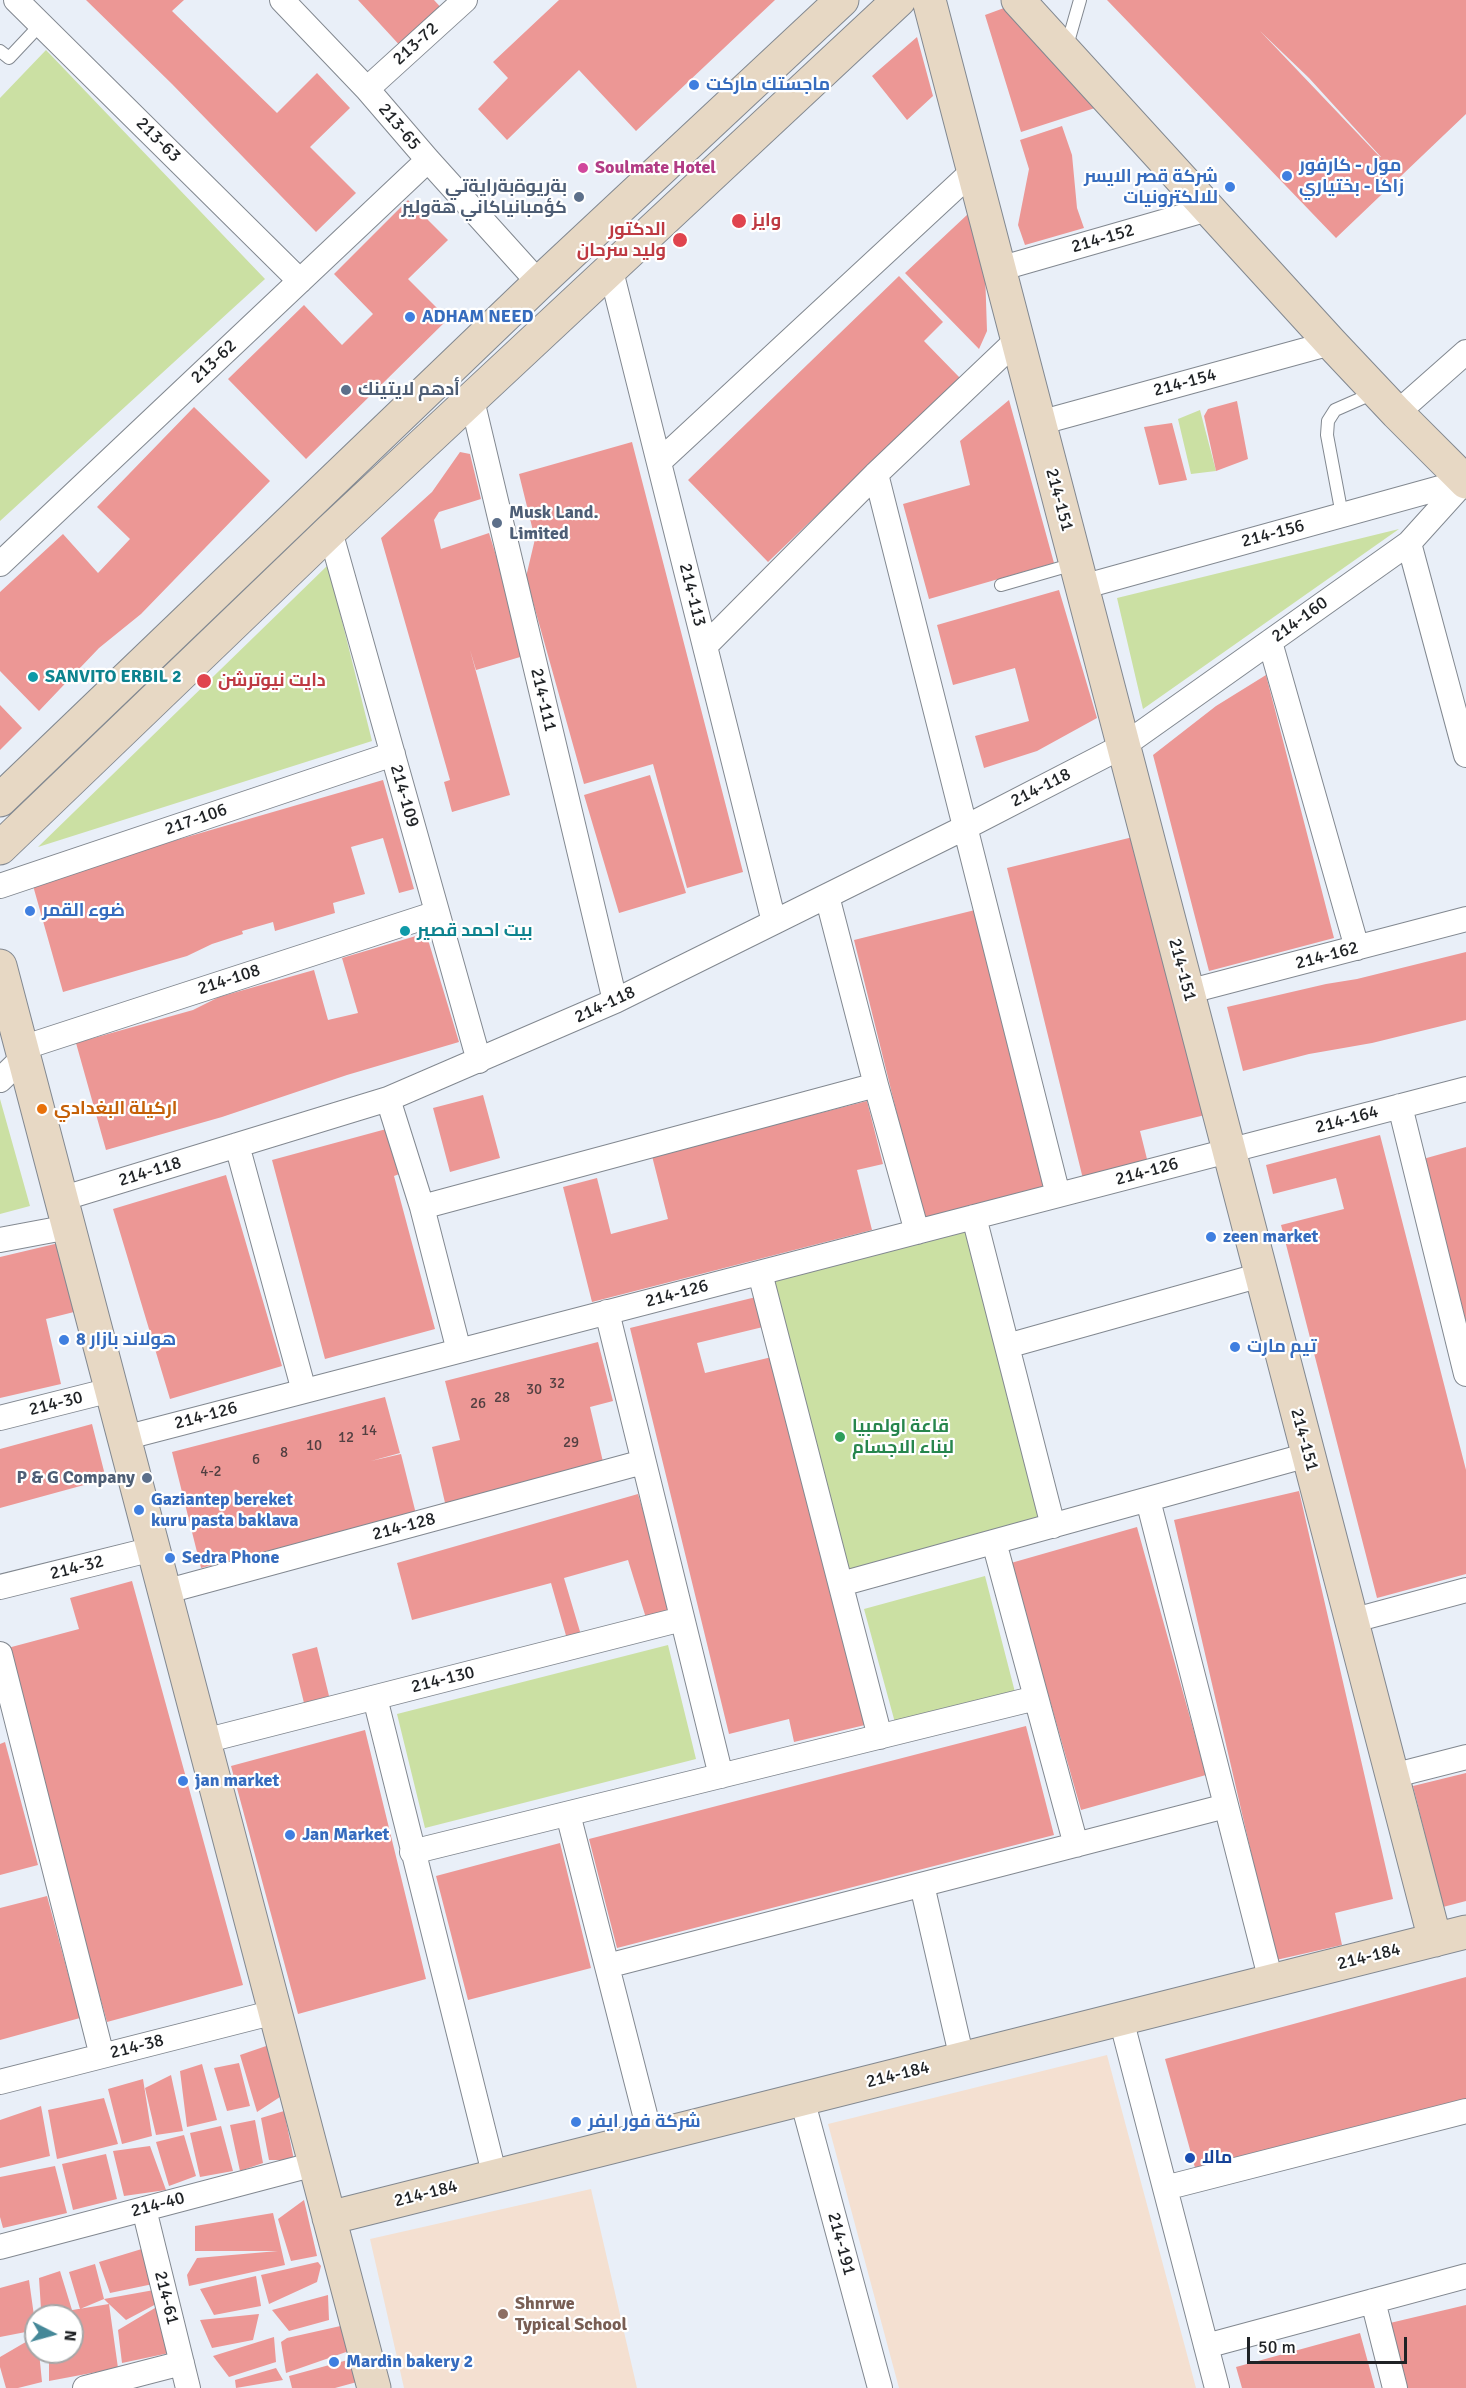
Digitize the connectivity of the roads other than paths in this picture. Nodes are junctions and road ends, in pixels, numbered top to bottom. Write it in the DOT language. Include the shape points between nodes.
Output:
graph roads {
  1 [pos="16,0"];
  2 [pos="282,0"];
  3 [pos="465,0"];
  4 [pos="842,0"];
  5 [pos="899,0"];
  6 [pos="929,0"];
  7 [pos="1018,0"];
  8 [pos="1080,0"];
  9 [pos="41,24"];
  10 [pos="1066,50"];
  11 [pos="0,51"];
  12 [pos="367,89"];
  13 [pos="428,160"];
  14 [pos="973,171"];
  15 [pos="1208,208"];
  16 [pos="610,267"];
  17 [pos="999,269"];
  18 [pos="300,281"];
  19 [pos="539,282"];
  20 [pos="1017,340"];
  21 [pos="1331,343"];
  22 [pos="1466,352"];
  23 [pos="472,400"];
  24 [pos="1387,402"];
  25 [pos="1039,423"];
  26 [pos="659,462"];
  27 [pos="876,474"];
  28 [pos="1466,481"];
  29 [pos="1342,515"];
  30 [pos="330,531"];
  31 [pos="1409,543"];
  32 [pos="0,564"];
  33 [pos="1079,575"];
  34 [pos="1001,585"];
  35 [pos="1270,642"];
  36 [pos="705,646"];
  37 [pos="1123,746"];
  38 [pos="393,754"];
  39 [pos="1466,755"];
  40 [pos="0,800"];
  41 [pos="966,827"];
  42 [pos="0,848"];
  43 [pos="0,886"];
  44 [pos="827,896"];
  45 [pos="437,913"];
  46 [pos="1466,919"];
  47 [pos="774,922"];
  48 [pos="1357,948"];
  49 [pos="0,966"];
  50 [pos="1187,992"];
  51 [pos="615,1001"];
  52 [pos="23,1053"];
  53 [pos="479,1061"];
  54 [pos="0,1080"];
  55 [pos="876,1085"];
  56 [pos="1466,1089"];
  57 [pos="388,1099"];
  58 [pos="1400,1106"];
  59 [pos="237,1145"];
  60 [pos="1229,1151"];
  61 [pos="1058,1195"];
  62 [pos="422,1207"];
  63 [pos="65,1213"];
  64 [pos="974,1217"];
  65 [pos="917,1232"];
  66 [pos="0,1240"];
  67 [pos="760,1273"];
  68 [pos="1261,1275"];
  69 [pos="607,1312"];
  70 [pos="1006,1346"];
  71 [pos="459,1351"];
  72 [pos="1466,1374"];
  73 [pos="111,1390"];
  74 [pos="304,1391"];
  75 [pos="0,1418"];
  76 [pos="124,1438"];
  77 [pos="1308,1455"];
  78 [pos="644,1462"];
  79 [pos="1148,1500"];
  80 [pos="1053,1526"];
  81 [pos="994,1542"];
  82 [pos="153,1549"];
  83 [pos="841,1584"];
  84 [pos="0,1587"];
  85 [pos="1466,1590"];
  86 [pos="164,1592"];
  87 [pos="682,1619"];
  88 [pos="1351,1621"];
  89 [pos="0,1654"];
  90 [pos="375,1698"];
  91 [pos="1036,1698"];
  92 [pos="880,1737"];
  93 [pos="204,1741"];
  94 [pos="1466,1757"];
  95 [pos="721,1776"];
  96 [pos="1392,1776"];
  97 [pos="1226,1806"];
  98 [pos="568,1814"];
  99 [pos="1076,1845"];
  100 [pos="412,1852"];
  101 [pos="922,1885"];
  102 [pos="1466,1932"];
  103 [pos="1435,1940"];
  104 [pos="607,1966"];
  105 [pos="1272,1981"];
  106 [pos="275,2012"];
  107 [pos="1120,2019"];
  108 [pos="102,2056"];
  109 [pos="962,2059"];
  110 [pos="0,2082"];
  111 [pos="802,2099"];
  112 [pos="1466,2111"];
  113 [pos="651,2138"];
  114 [pos="315,2164"];
  115 [pos="495,2177"];
  116 [pos="1165,2188"];
  117 [pos="144,2209"];
  118 [pos="329,2218"];
  119 [pos="0,2247"];
  120 [pos="1466,2276"];
  121 [pos="1373,2301"];
  122 [pos="1206,2346"];
  123 [pos="182,2363"];
  124 [pos="85,2388"];
  125 [pos="188,2388"];
  126 [pos="374,2388"];
  127 [pos="880,2388"];
  128 [pos="1217,2388"];
  129 [pos="1395,2388"];
  1 -- 9 [label="street, 213-63"];
  2 -- 12 [label="street, 213-65"];
  3 -- 12 [label="street, 213-72"];
  4 -- 19 [label="street"];
  5 -- 16 [label="street"];
  6 -- 14 [label="street, 214-151"];
  7 -- 10 [label="street"];
  8 -- 10 [label="lane"];
  9 -- 11 [label="lane" via="9,58"];
  9 -- 18 [label="street, 213-63"];
  10 -- 15 [label="street"];
  12 -- 13 [label="street, 213-65"];
  13 -- 18 [label="street, 213-62"];
  13 -- 19 [label="street, 213-65"];
  14 -- 17 [label="street, 214-151"];
  14 -- 26 [label="street"];
  15 -- 17 [label="street, 214-152"];
  15 -- 21 [label="street"];
  16 -- 23 [label="street"];
  16 -- 26 [label="street, 214-113"];
  17 -- 20 [label="street, 214-151"];
  18 -- 32 [label="street, 213-62"];
  19 -- 40 [label="street"];
  20 -- 25 [label="street, 214-151"];
  20 -- 27 [label="street"];
  21 -- 24 [label="street"];
  21 -- 25 [label="street, 214-154"];
  22 -- 24 [label="street"];
  23 -- 30 [label="street"];
  23 -- 51 [label="street, 214-111"];
  24 -- 28 [label="street"];
  24 -- 29 [label="lane" via="1335,410 1328,420 1327,435"];
  25 -- 33 [label="street, 214-151"];
  26 -- 36 [label="street, 214-113"];
  27 -- 36 [label="street"];
  27 -- 41 [label="street"];
  28 -- 29 [label="street, 214-156"];
  28 -- 31 [label="street, 214-160"];
  29 -- 33 [label="street, 214-156"];
  30 -- 38 [label="street, 214-109"];
  30 -- 42 [label="street"];
  31 -- 35 [label="street, 214-160"];
  31 -- 39 [label="street"];
  33 -- 34 [label="lane"];
  33 -- 37 [label="street, 214-151"];
  35 -- 37 [label="street, 214-160"];
  35 -- 48 [label="street"];
  36 -- 47 [label="street, 214-113"];
  37 -- 41 [label="street, 214-118"];
  37 -- 50 [label="street, 214-151"];
  38 -- 43 [label="street, 217-106"];
  38 -- 45 [label="street, 214-109"];
  41 -- 44 [label="street, 214-118"];
  41 -- 61 [label="street"];
  44 -- 47 [label="street, 214-118"];
  44 -- 55 [label="street"];
  45 -- 52 [label="street, 214-108"];
  45 -- 53 [label="street, 214-109"];
  46 -- 48 [label="street, 214-162"];
  47 -- 51 [label="street, 214-118"];
  48 -- 50 [label="street, 214-162"];
  49 -- 52 [label="street"];
  50 -- 60 [label="street, 214-151"];
  51 -- 53 [label="street, 214-118"];
  52 -- 54 [label="street"];
  52 -- 63 [label="street"];
  53 -- 57 [label="street, 214-118"];
  55 -- 62 [label="street"];
  55 -- 65 [label="street"];
  56 -- 58 [label="street, 214-164"];
  57 -- 59 [label="street, 214-118"];
  57 -- 62 [label="street"];
  58 -- 60 [label="street, 214-164"];
  58 -- 72 [label="street"];
  59 -- 63 [label="street, 214-118"];
  59 -- 74 [label="street"];
  60 -- 61 [label="street, 214-126"];
  60 -- 68 [label="street, 214-151"];
  61 -- 64 [label="street, 214-126"];
  62 -- 71 [label="street"];
  63 -- 66 [label="street, 214-118"];
  63 -- 73 [label="street"];
  64 -- 65 [label="street, 214-126"];
  64 -- 70 [label="street"];
  65 -- 67 [label="street, 214-126"];
  67 -- 69 [label="street, 214-126"];
  67 -- 83 [label="street"];
  68 -- 70 [label="street"];
  68 -- 77 [label="street, 214-151"];
  69 -- 71 [label="street, 214-126"];
  69 -- 78 [label="street"];
  70 -- 80 [label="street"];
  71 -- 74 [label="street, 214-126"];
  73 -- 75 [label="street, 214-30"];
  73 -- 76 [label="street"];
  74 -- 76 [label="street, 214-126"];
  76 -- 82 [label="street"];
  77 -- 79 [label="street"];
  77 -- 88 [label="street, 214-151"];
  78 -- 86 [label="street, 214-128"];
  78 -- 87 [label="street"];
  79 -- 80 [label="street"];
  79 -- 97 [label="street"];
  80 -- 81 [label="street"];
  81 -- 83 [label="street"];
  81 -- 91 [label="street"];
  82 -- 84 [label="street, 214-32"];
  82 -- 86 [label="street"];
  83 -- 92 [label="street"];
  85 -- 88 [label="street"];
  86 -- 93 [label="street"];
  87 -- 90 [label="street, 214-130"];
  87 -- 95 [label="street"];
  88 -- 96 [label="street, 214-151"];
  89 -- 108 [label="street"];
  90 -- 93 [label="street, 214-130"];
  90 -- 100 [label="street"];
  91 -- 92 [label="street"];
  91 -- 99 [label="street"];
  92 -- 95 [label="street"];
  93 -- 106 [label="street"];
  94 -- 96 [label="street"];
  95 -- 98 [label="street"];
  96 -- 103 [label="street, 214-151"];
  97 -- 99 [label="street"];
  97 -- 105 [label="street"];
  98 -- 100 [label="street"];
  98 -- 104 [label="street"];
  99 -- 101 [label="street"];
  100 -- 115 [label="street"];
  101 -- 104 [label="street"];
  101 -- 109 [label="street"];
  102 -- 103 [label="street, 214-184"];
  103 -- 105 [label="street, 214-184"];
  104 -- 113 [label="street"];
  105 -- 107 [label="street, 214-184"];
  106 -- 108 [label="street, 214-38"];
  106 -- 114 [label="street"];
  107 -- 109 [label="street, 214-184"];
  107 -- 116 [label="street"];
  108 -- 110 [label="street, 214-38"];
  109 -- 111 [label="street, 214-184"];
  111 -- 113 [label="street, 214-184"];
  111 -- 127 [label="street, 214-191"];
  112 -- 116 [label="street"];
  113 -- 115 [label="street, 214-184"];
  114 -- 117 [label="street, 214-40"];
  114 -- 118 [label="street"];
  115 -- 118 [label="street, 214-184"];
  116 -- 122 [label="street"];
  117 -- 119 [label="street, 214-40"];
  117 -- 123 [label="street, 214-61"];
  118 -- 126 [label="street"];
  120 -- 121 [label="street"];
  121 -- 122 [label="street"];
  121 -- 129 [label="street"];
  122 -- 128 [label="street"];
  123 -- 124 [label="street"];
  123 -- 125 [label="street, 214-61"];
}
